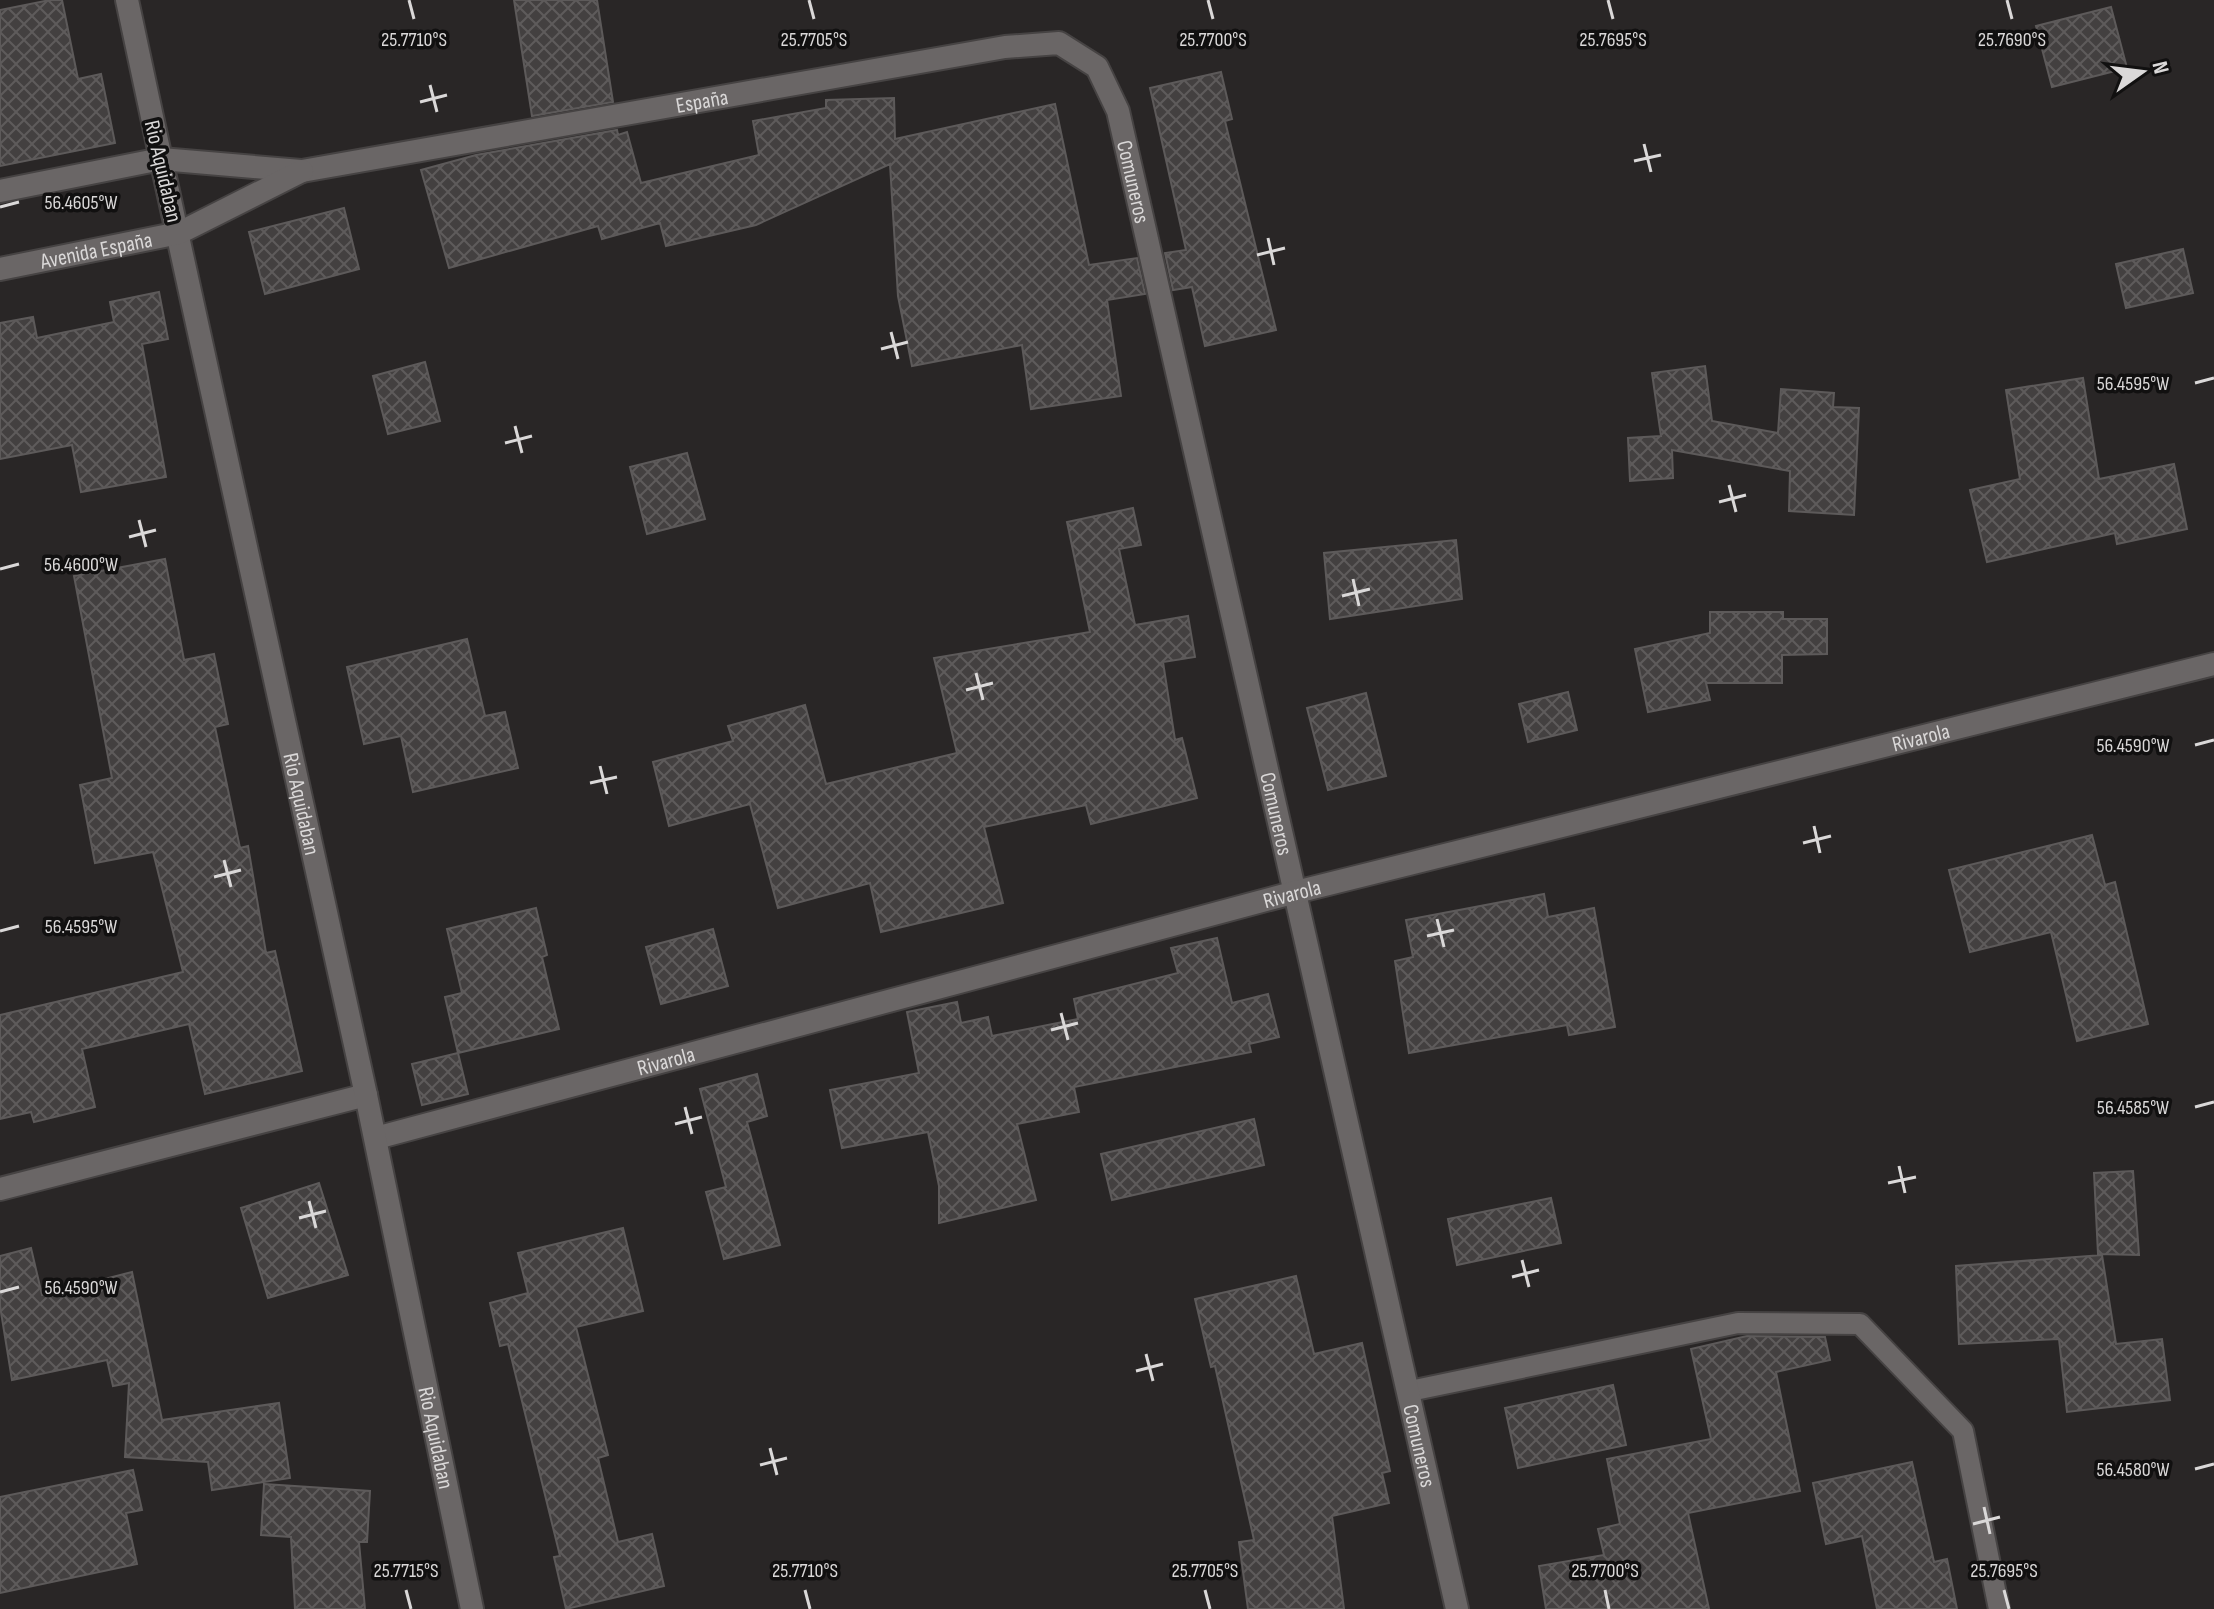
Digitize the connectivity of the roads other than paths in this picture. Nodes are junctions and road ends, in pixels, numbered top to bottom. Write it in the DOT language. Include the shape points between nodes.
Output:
graph roads {
  1 [pos="127,0"];
  2 [pos="1097,67"];
  3 [pos="161,159"];
  4 [pos="302,171"];
  5 [pos="0,191"];
  6 [pos="179,233"];
  7 [pos="0,269"];
  8 [pos="2214,664"];
  9 [pos="1296,892"];
  10 [pos="366,1095"];
  11 [pos="376,1138"];
  12 [pos="0,1189"];
  13 [pos="1410,1391"];
  14 [pos="472,1609"];
  15 [pos="1457,1609"];
  16 [pos="1999,1609"];
  1 -- 3 [label="street, Rio Aquidaban"];
  2 -- 4 [label="street, España" via="1059,43 1005,47"];
  2 -- 9 [label="street, Comuneros" via="1118,111"];
  3 -- 4 [label="street"];
  3 -- 5 [label="street"];
  3 -- 6 [label="street, Rio Aquidaban"];
  4 -- 6 [label="street, Avenida España"];
  6 -- 7 [label="street, Avenida España"];
  6 -- 10 [label="street, Rio Aquidaban"];
  8 -- 9 [label="street, Rivarola"];
  9 -- 11 [label="street, Rivarola"];
  9 -- 13 [label="street, Comuneros"];
  10 -- 11 [label="street, Rio Aquidaban"];
  10 -- 12 [label="street"];
  11 -- 14 [label="street, Rio Aquidaban"];
  13 -- 15 [label="street, Comuneros"];
  13 -- 16 [label="lane" via="1738,1323 1860,1324 1963,1431"];
}
